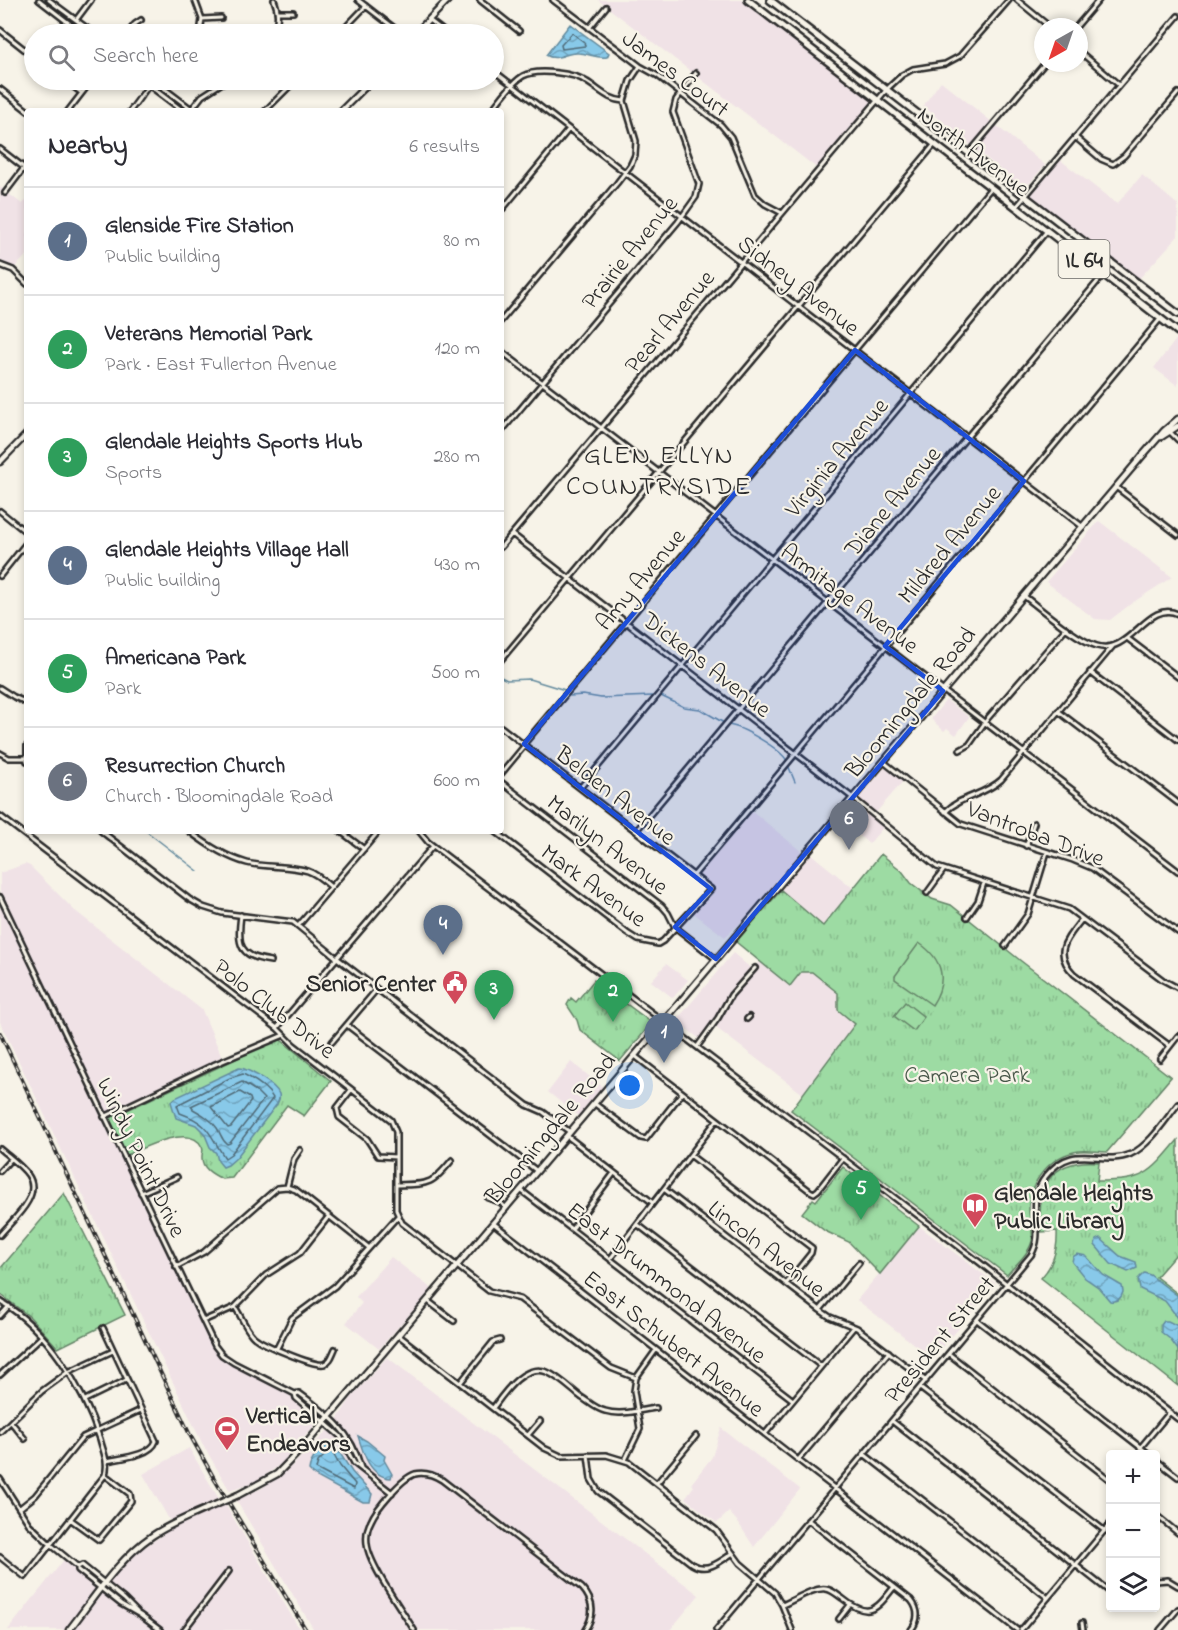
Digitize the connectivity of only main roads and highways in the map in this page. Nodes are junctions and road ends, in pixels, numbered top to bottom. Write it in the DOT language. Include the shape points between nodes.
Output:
graph roads {
  1 [pos="448,0"];
  2 [pos="748,0"];
  3 [pos="770,0"];
  4 [pos="425,24"];
  5 [pos="362,90"];
  6 [pos="344,108"];
  7 [pos="1178,314"];
  8 [pos="1178,332"];
  9 [pos="1178,419"];
  10 [pos="1178,426"];
  11 [pos="24,437"];
  12 [pos="1161,437"];
  13 [pos="0,462"];
  14 [pos="69,1630"];
  1 -- 4 [label="main road"];
  2 -- 8 [label="main road, North Avenue / IL 64"];
  3 -- 7 [label="main road, North Avenue / IL 64"];
  5 -- 6 [label="main road"];
  9 -- 12 [label="main road, Bloomingdale Road"];
  10 -- 12 [label="main road, Bloomingdale Road"];
  11 -- 13 [label="main road"];
  12 -- 14 [label="main road, Bloomingdale Road, bridge" via="280,1471 153,1536 125,1559"];
}
